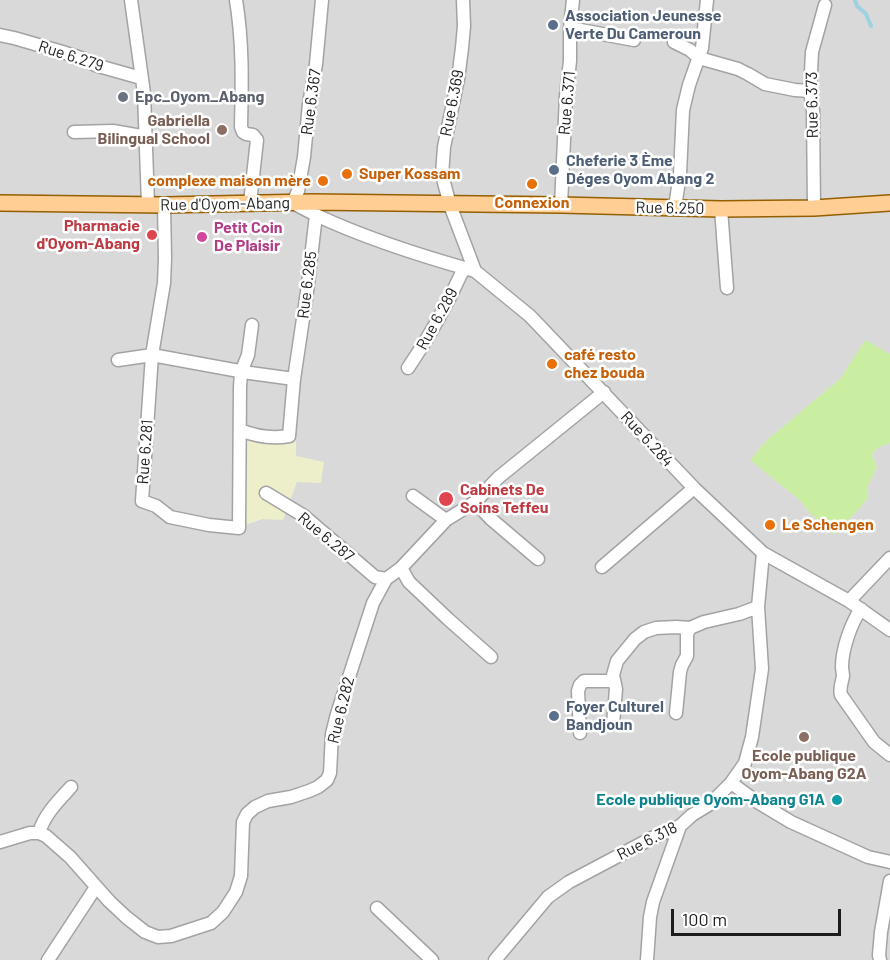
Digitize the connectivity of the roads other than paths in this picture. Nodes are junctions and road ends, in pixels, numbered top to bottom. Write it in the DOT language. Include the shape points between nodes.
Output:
graph roads {
  1 [pos="131,0"];
  2 [pos="236,0"];
  3 [pos="322,0"];
  4 [pos="463,0"];
  5 [pos="573,0"];
  6 [pos="707,0"];
  7 [pos="825,4"];
  8 [pos="570,28"];
  9 [pos="0,35"];
  10 [pos="634,40"];
  11 [pos="674,42"];
  12 [pos="699,58"];
  13 [pos="141,78"];
  14 [pos="810,91"];
  15 [pos="74,132"];
  16 [pos="147,137"];
  17 [pos="0,203"];
  18 [pos="250,203"];
  19 [pos="293,203"];
  20 [pos="890,203"];
  21 [pos="156,204"];
  22 [pos="450,205"];
  23 [pos="561,205"];
  24 [pos="675,207"];
  25 [pos="814,208"];
  26 [pos="721,209"];
  27 [pos="316,215"];
  28 [pos="469,269"];
  29 [pos="728,288"];
  30 [pos="252,325"];
  31 [pos="152,356"];
  32 [pos="118,360"];
  33 [pos="408,368"];
  34 [pos="241,372"];
  35 [pos="294,379"];
  36 [pos="604,392"];
  37 [pos="240,430"];
  38 [pos="694,488"];
  39 [pos="266,493"];
  40 [pos="413,496"];
  41 [pos="475,502"];
  42 [pos="446,520"];
  43 [pos="763,553"];
  44 [pos="890,558"];
  45 [pos="538,559"];
  46 [pos="602,567"];
  47 [pos="401,568"];
  48 [pos="386,579"];
  49 [pos="849,601"];
  50 [pos="758,607"];
  51 [pos="861,609"];
  52 [pos="690,628"];
  53 [pos="890,630"];
  54 [pos="491,657"];
  55 [pos="614,681"];
  56 [pos="676,713"];
  57 [pos="613,724"];
  58 [pos="580,733"];
  59 [pos="890,755"];
  60 [pos="731,783"];
  61 [pos="71,787"];
  62 [pos="680,826"];
  63 [pos="39,833"];
  64 [pos="0,842"];
  65 [pos="890,862"];
  66 [pos="890,881"];
  67 [pos="96,887"];
  68 [pos="377,908"];
  69 [pos="880,958"];
  70 [pos="48,960"];
  71 [pos="432,960"];
  72 [pos="495,960"];
  73 [pos="647,960"];
  1 -- 13 [label="street, Rue 6.281"];
  2 -- 18 [label="street" via="242,63 241,127 256,140"];
  3 -- 19 [label="street, Rue 6.367" via="304,157"];
  4 -- 22 [label="street, Rue 6.369" via="462,48 442,164"];
  5 -- 8 [label="street, Rue 6.371"];
  6 -- 12 [label="street"];
  7 -- 14 [label="street, Rue 6.373" via="812,52"];
  8 -- 10 [label="street"];
  8 -- 23 [label="street, Rue 6.371"];
  9 -- 13 [label="street, Rue 6.279"];
  11 -- 12 [label="street"];
  12 -- 14 [label="street" via="738,69 765,84"];
  12 -- 24 [label="street" via="683,111"];
  13 -- 16 [label="street, Rue 6.281"];
  14 -- 25 [label="street, Rue 6.373"];
  15 -- 16 [label="street" via="113,131"];
  16 -- 21 [label="street, Rue 6.281"];
  17 -- 21 [label="main road, Rue d'Oyom-Abang"];
  18 -- 19 [label="main road, Rue d'Oyom-Abang"];
  18 -- 21 [label="main road, Rue d'Oyom-Abang"];
  19 -- 22 [label="main road, Rue d'Oyom-Abang"];
  19 -- 27 [label="street"];
  20 -- 25 [label="main road, Rue 6.250"];
  21 -- 31 [label="street, Rue 6.281" via="165,259"];
  22 -- 23 [label="main road, Rue 6.250"];
  22 -- 28 [label="street, Rue 6.284"];
  23 -- 24 [label="main road, Rue 6.250"];
  24 -- 26 [label="main road, Rue 6.250"];
  25 -- 26 [label="main road, Rue 6.250"];
  26 -- 29 [label="street"];
  27 -- 28 [label="street" via="410,252"];
  27 -- 35 [label="street, Rue 6.285"];
  28 -- 33 [label="street, Rue 6.289"];
  28 -- 36 [label="street, Rue 6.284" via="530,316"];
  30 -- 34 [label="street, Rue 6.281"];
  31 -- 32 [label="street"];
  31 -- 34 [label="street"];
  31 -- 37 [label="street, Rue 6.281" via="142,501 170,517 239,528"];
  34 -- 35 [label="street"];
  34 -- 37 [label="street, Rue 6.281"];
  35 -- 37 [label="street, Rue 6.285" via="289,436 254,436"];
  36 -- 38 [label="street, Rue 6.284"];
  36 -- 41 [label="street, Rue 6.282"];
  38 -- 43 [label="street, Rue 6.284"];
  38 -- 46 [label="street"];
  39 -- 48 [label="street, Rue 6.287" via="304,516 375,577"];
  40 -- 42 [label="street"];
  41 -- 42 [label="street, Rue 6.282"];
  41 -- 45 [label="street"];
  42 -- 47 [label="street, Rue 6.282"];
  43 -- 49 [label="street, Rue 6.284"];
  43 -- 50 [label="street, Rue 6.318"];
  44 -- 49 [label="street"];
  47 -- 48 [label="street, Rue 6.282"];
  47 -- 54 [label="street" via="409,582"];
  48 -- 67 [label="street, Rue 6.282" via="373,603 337,714 327,780 309,791 268,801 248,814 243,822 241,876 223,912 211,923 158,937 126,917"];
  49 -- 51 [label="street, Rue 6.284"];
  50 -- 52 [label="street"];
  50 -- 60 [label="street, Rue 6.318" via="762,669 753,737 745,763"];
  51 -- 53 [label="street, Rue 6.284"];
  51 -- 59 [label="street" via="852,624 842,665 841,695 868,734"];
  52 -- 55 [label="street" via="644,632 617,661"];
  52 -- 56 [label="street"];
  55 -- 57 [label="street"];
  55 -- 58 [label="street" via="589,680 579,685"];
  60 -- 62 [label="street, Rue 6.318"];
  60 -- 65 [label="street" via="791,822 868,857"];
  61 -- 63 [label="street" via="46,815"];
  62 -- 72 [label="street, Rue 6.318" via="569,882 548,897"];
  62 -- 73 [label="street" via="653,902"];
  63 -- 64 [label="street"];
  63 -- 67 [label="street, Rue 6.282" via="70,858"];
  66 -- 69 [label="street"];
  67 -- 70 [label="street"];
  68 -- 71 [label="street"];
}
